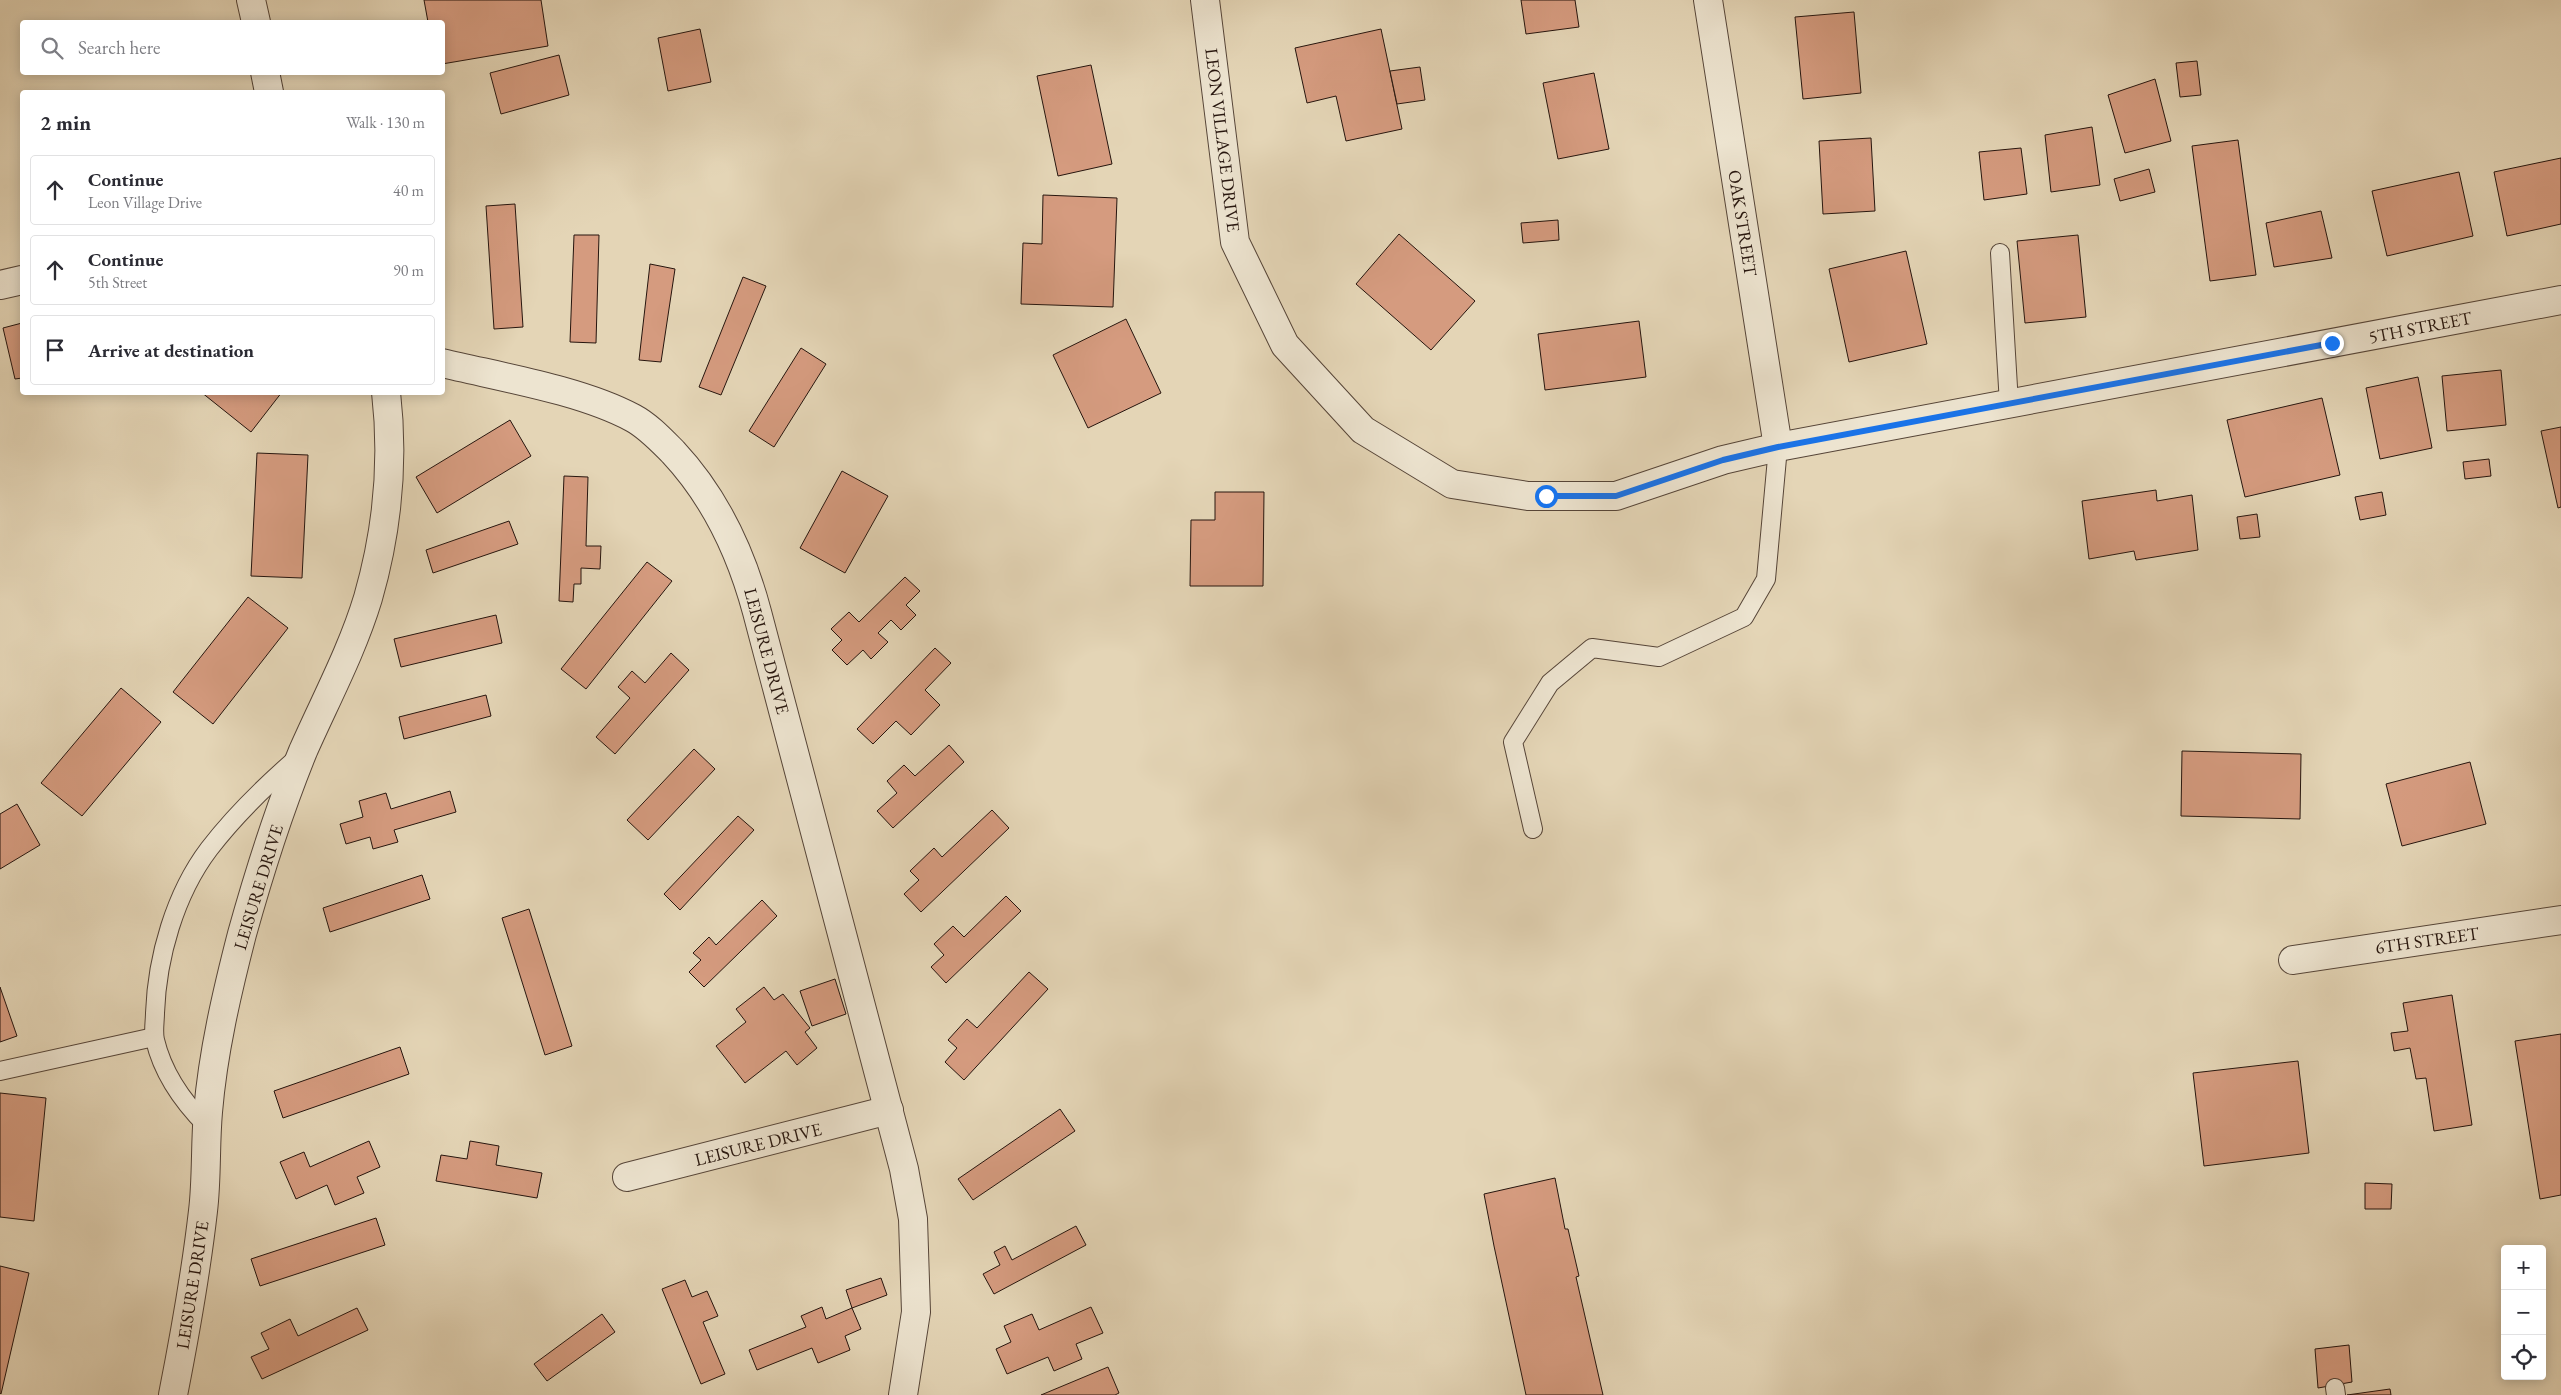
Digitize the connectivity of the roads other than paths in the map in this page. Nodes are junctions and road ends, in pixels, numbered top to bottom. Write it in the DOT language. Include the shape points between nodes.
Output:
graph roads {
  1 [pos="251,0"];
  2 [pos="1205,0"];
  3 [pos="1708,0"];
  4 [pos="256,20"];
  5 [pos="266,75"];
  6 [pos="269,90"];
  7 [pos="2000,253"];
  8 [pos="20,280"];
  9 [pos="0,285"];
  10 [pos="2561,300"];
  11 [pos="445,365"];
  12 [pos="386,395"];
  13 [pos="2009,404"];
  14 [pos="1778,447"];
  15 [pos="302,754"];
  16 [pos="1533,828"];
  17 [pos="2561,920"];
  18 [pos="2293,960"];
  19 [pos="154,1038"];
  20 [pos="0,1071"];
  21 [pos="889,1110"];
  22 [pos="207,1126"];
  23 [pos="626,1178"];
  24 [pos="173,1395"];
  25 [pos="903,1395"];
  1 -- 4 [label="street"];
  2 -- 14 [label="street, LEON VILLAGE DRIVE" via="1235,242 1285,345 1363,430 1452,484 1528,496 1616,496 1723,460"];
  3 -- 14 [label="street, OAK STREET"];
  5 -- 6 [label="street"];
  7 -- 13 [label="lane"];
  8 -- 9 [label="street"];
  10 -- 13 [label="street, 5TH STREET"];
  11 -- 21 [label="street, LEISURE DRIVE" via="565,393 604,404 634,418 677,456 717,509 748,579"];
  12 -- 15 [label="street, LEISURE DRIVE" via="390,423 387,503 368,598"];
  13 -- 14 [label="street, 5TH STREET"];
  14 -- 16 [label="lane" via="1766,579 1744,617 1659,657 1592,648 1550,682 1513,742"];
  15 -- 19 [label="lane" via="238,814 208,850 185,888 161,966"];
  15 -- 22 [label="street, LEISURE DRIVE" via="243,932 223,1015"];
  17 -- 18 [label="street, 6TH STREET"];
  19 -- 20 [label="lane"];
  19 -- 22 [label="lane" via="178,1093"];
  21 -- 23 [label="street, LEISURE DRIVE"];
  21 -- 25 [label="street, LEISURE DRIVE" via="906,1177 916,1268 916,1312"];
  22 -- 24 [label="street, LEISURE DRIVE" via="204,1208"];
}
